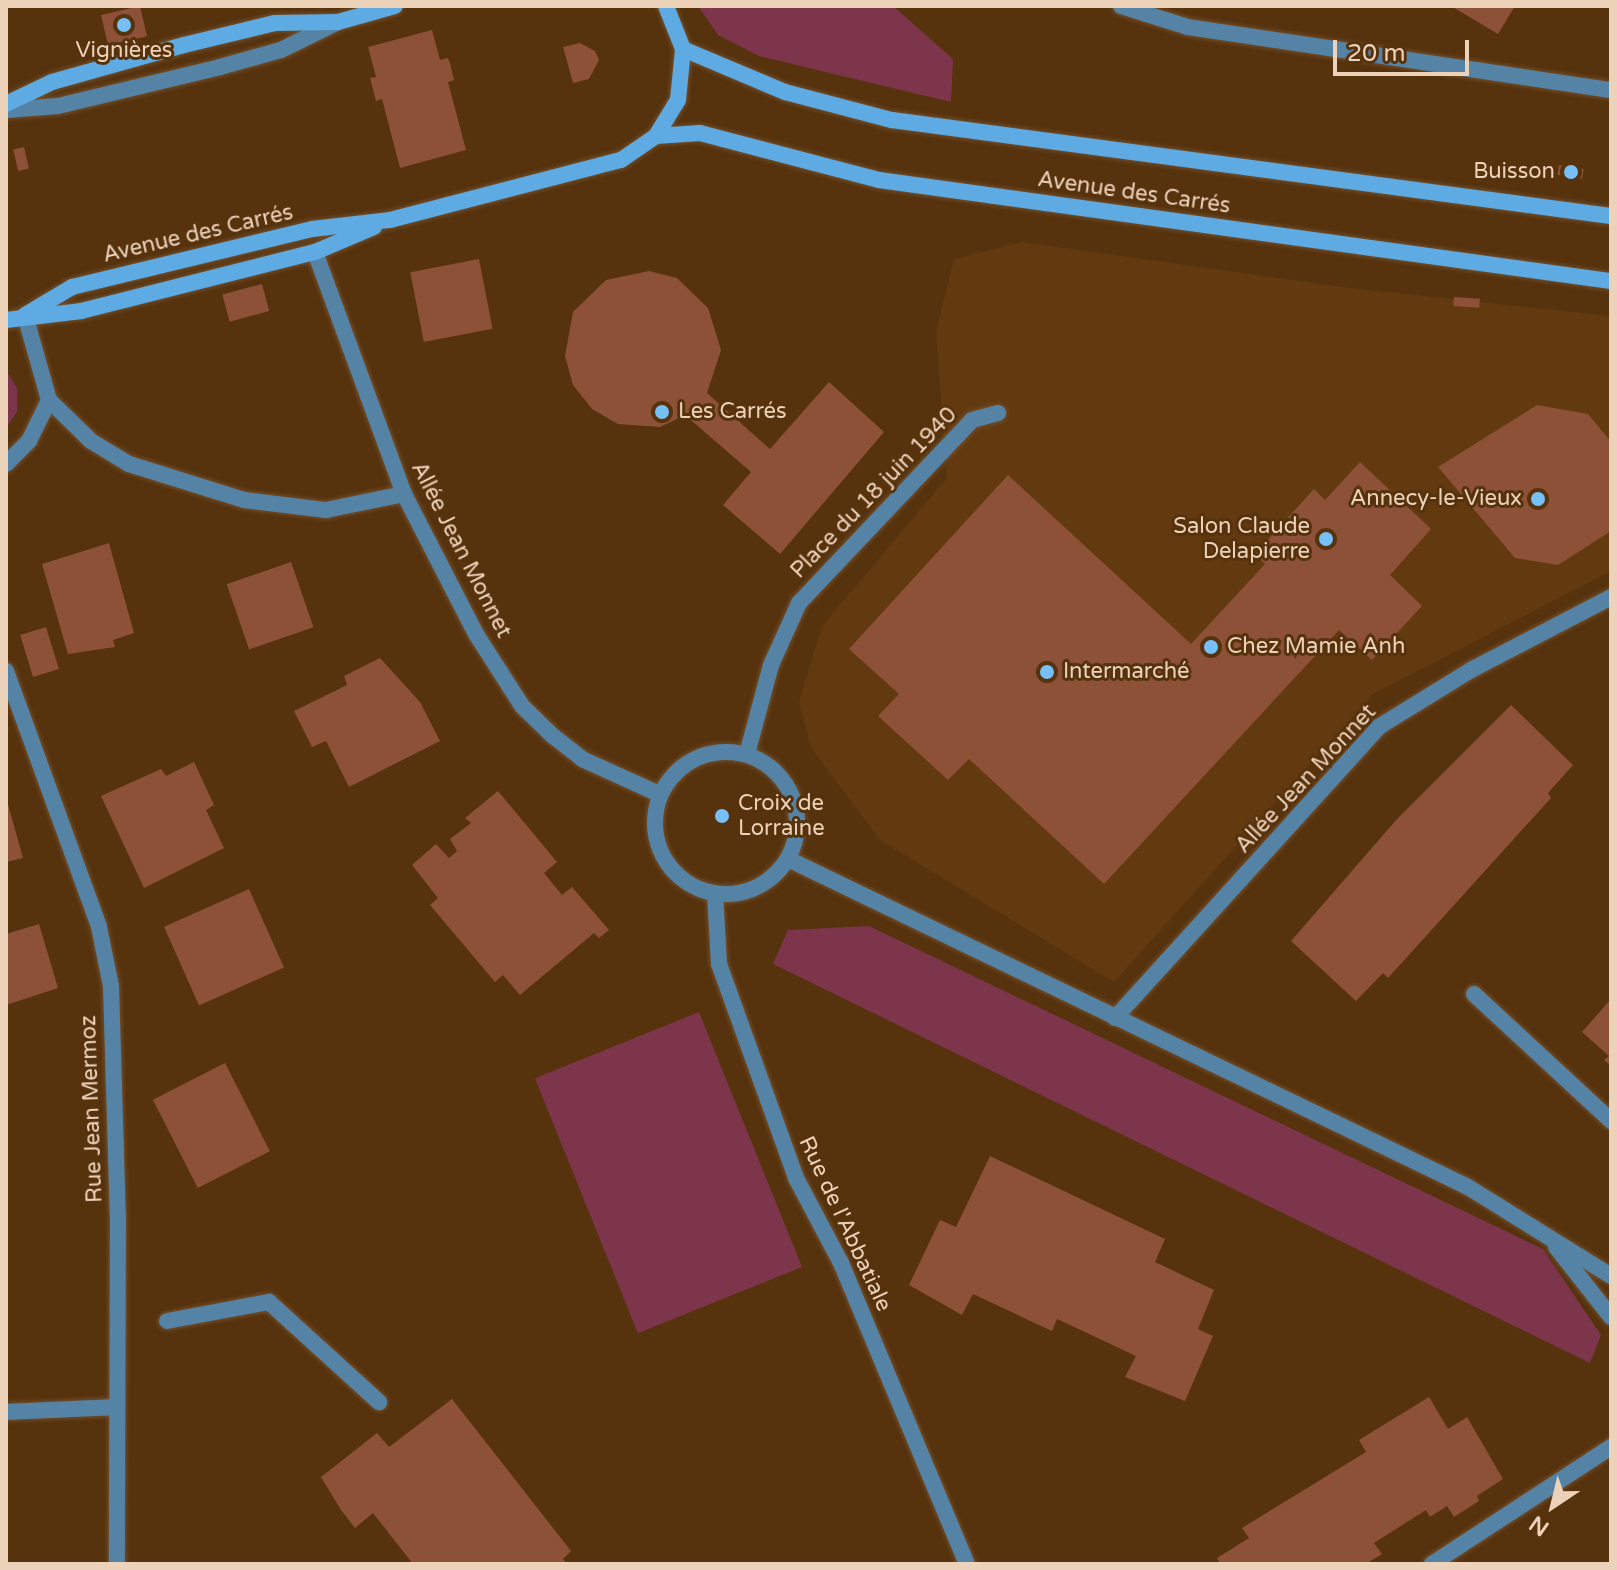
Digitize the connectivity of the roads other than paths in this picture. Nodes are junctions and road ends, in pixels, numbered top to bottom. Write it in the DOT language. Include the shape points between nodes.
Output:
graph roads {
  1 [pos="395,6"];
  2 [pos="666,6"];
  3 [pos="1121,6"];
  4 [pos="338,22"];
  5 [pos="683,49"];
  6 [pos="1611,90"];
  7 [pos="6,104"];
  8 [pos="6,110"];
  9 [pos="656,136"];
  10 [pos="1611,216"];
  11 [pos="390,220"];
  12 [pos="315,252"];
  13 [pos="1611,281"];
  14 [pos="25,315"];
  15 [pos="6,320"];
  16 [pos="49,400"];
  17 [pos="998,413"];
  18 [pos="6,464"];
  19 [pos="404,494"];
  20 [pos="1611,597"];
  21 [pos="6,671"];
  22 [pos="747,754"];
  23 [pos="659,794"];
  24 [pos="788,859"];
  25 [pos="715,894"];
  26 [pos="1474,994"];
  27 [pos="1115,1018"];
  28 [pos="1611,1121"];
  29 [pos="1550,1240"];
  30 [pos="1611,1276"];
  31 [pos="1611,1317"];
  32 [pos="167,1321"];
  33 [pos="379,1402"];
  34 [pos="116,1407"];
  35 [pos="6,1412"];
  36 [pos="1611,1447"];
  37 [pos="117,1564"];
  38 [pos="967,1564"];
  39 [pos="1432,1564"];
  1 -- 4 [label="main road"];
  2 -- 5 [label="main road, Avenue des Carrés"];
  3 -- 6 [label="street" via="1188,27"];
  4 -- 7 [label="main road" via="275,23 214,38 52,82"];
  4 -- 8 [label="street" via="281,50 220,67 58,106"];
  5 -- 9 [label="main road, Avenue des Carrés" via="678,100"];
  5 -- 10 [label="main road, Avenue des Carrés" via="785,92 892,120"];
  9 -- 11 [label="main road, Avenue des Carrés" via="621,160 582,174"];
  9 -- 13 [label="main road, Avenue des Carrés" via="700,133 879,180"];
  11 -- 12 [label="main road, Avenue des Carrés"];
  11 -- 14 [label="main road, Avenue des Carrés" via="312,229 72,287"];
  12 -- 14 [label="main road, Avenue des Carrés" via="81,311"];
  12 -- 19 [label="street, Allée Jean Monnet"];
  14 -- 15 [label="main road, Avenue des Carrés"];
  14 -- 16 [label="street"];
  16 -- 18 [label="street" via="29,441"];
  16 -- 19 [label="street" via="91,441 129,464 244,500 326,510"];
  17 -- 22 [label="street, Place du 18 juin 1940" via="972,420 799,603 771,665"];
  19 -- 23 [label="street, Allée Jean Monnet" via="476,634 522,706 582,759"];
  20 -- 27 [label="street, Allée Jean Monnet" via="1471,670 1380,726"];
  21 -- 34 [label="street, Rue Jean Mermoz" via="99,927 111,986 118,1216"];
  22 -- 23 [label="street" via="708,753 691,759"];
  22 -- 24 [label="street" via="767,763 793,796 797,828"];
  23 -- 25 [label="street" via="659,849 681,878"];
  24 -- 25 [label="street" via="757,887"];
  24 -- 27 [label="street"];
  25 -- 38 [label="street, Rue de l'Abbatiale" via="719,964 796,1178 841,1263"];
  26 -- 28 [label="street"];
  27 -- 29 [label="street" via="1468,1187"];
  29 -- 30 [label="street"];
  29 -- 31 [label="street"];
  32 -- 33 [label="street" via="269,1302"];
  34 -- 35 [label="street"];
  34 -- 37 [label="street, Rue Jean Mermoz"];
  36 -- 39 [label="street"];
}
